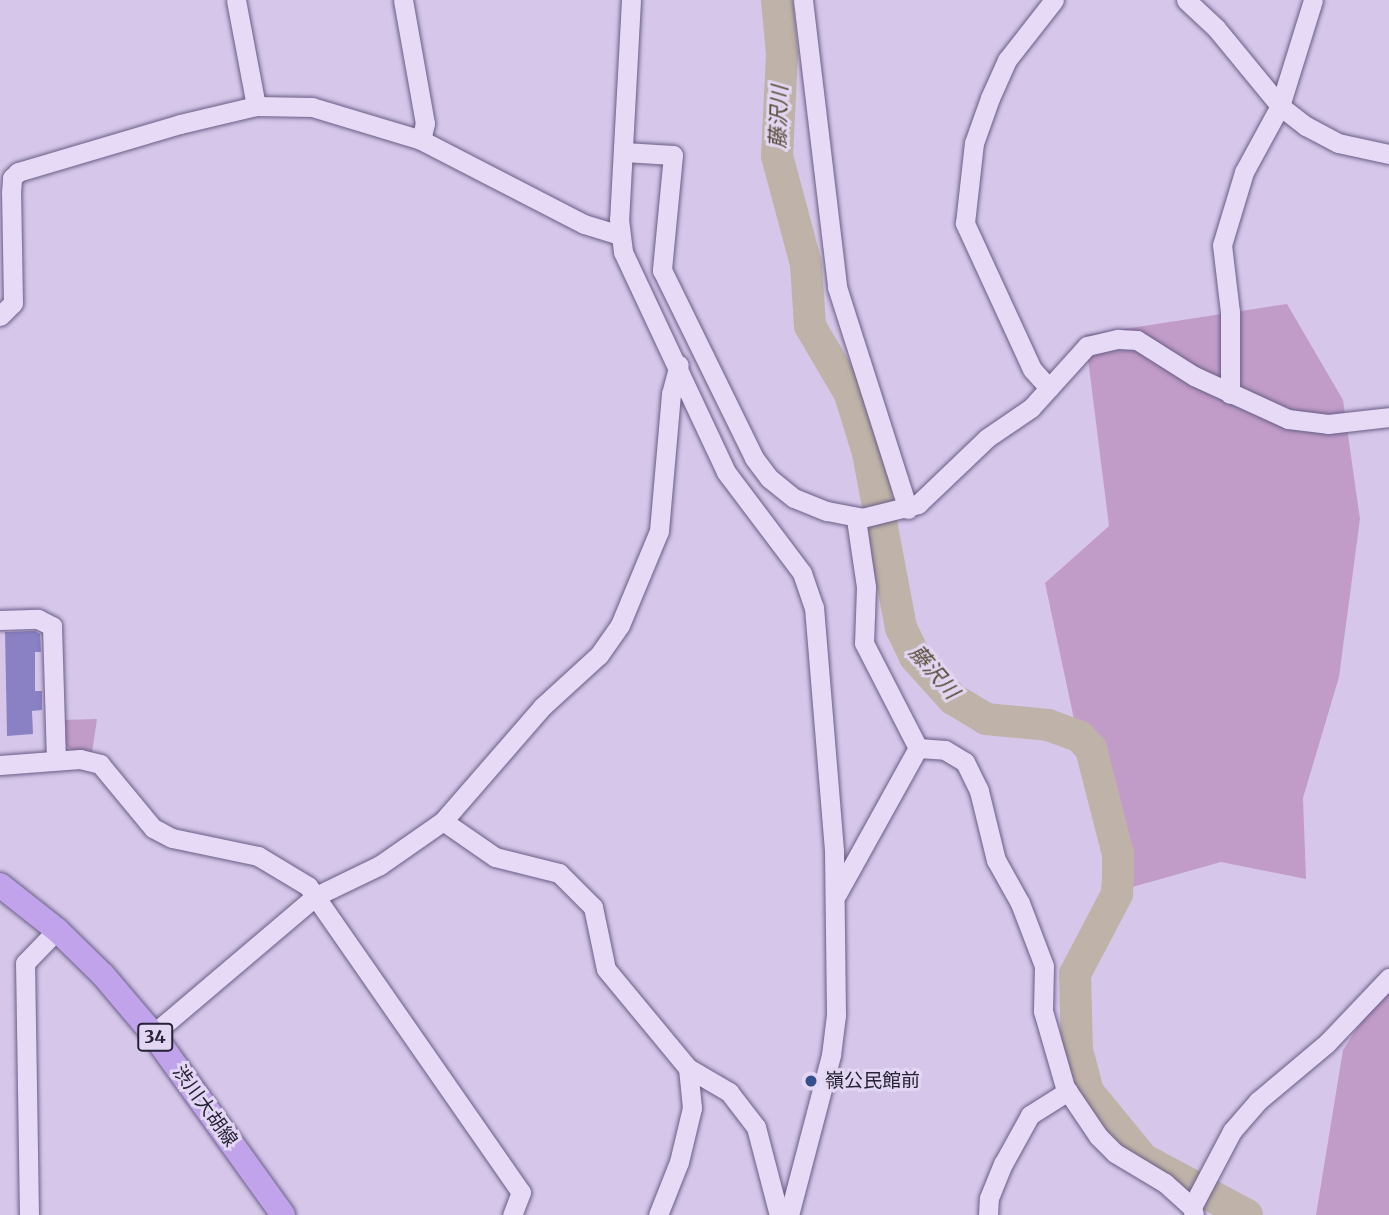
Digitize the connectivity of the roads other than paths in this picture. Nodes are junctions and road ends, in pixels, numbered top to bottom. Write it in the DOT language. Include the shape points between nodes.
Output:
graph roads {
  1 [pos="236,0"];
  2 [pos="403,0"];
  3 [pos="631,0"];
  4 [pos="803,0"];
  5 [pos="1054,0"];
  6 [pos="1186,0"];
  7 [pos="1313,0"];
  8 [pos="1280,106"];
  9 [pos="256,107"];
  10 [pos="421,140"];
  11 [pos="624,152"];
  12 [pos="1389,154"];
  13 [pos="619,235"];
  14 [pos="0,316"];
  15 [pos="679,365"];
  16 [pos="1049,388"];
  17 [pos="1230,394"];
  18 [pos="1389,417"];
  19 [pos="904,510"];
  20 [pos="859,518"];
  21 [pos="0,620"];
  22 [pos="918,748"];
  23 [pos="56,760"];
  24 [pos="0,765"];
  25 [pos="443,821"];
  26 [pos="0,885"];
  27 [pos="316,896"];
  28 [pos="835,898"];
  29 [pos="57,930"];
  30 [pos="1389,978"];
  31 [pos="153,1034"];
  32 [pos="688,1068"];
  33 [pos="1068,1091"];
  34 [pos="1193,1211"];
  35 [pos="29,1215"];
  36 [pos="283,1215"];
  37 [pos="512,1215"];
  38 [pos="658,1215"];
  39 [pos="779,1215"];
  40 [pos="789,1215"];
  41 [pos="988,1215"];
  1 -- 9 [label="street"];
  2 -- 10 [label="street" via="425,123"];
  3 -- 11 [label="street"];
  4 -- 19 [label="street" via="837,287"];
  5 -- 16 [label="street" via="1007,60 990,98 974,143 965,223 1032,369"];
  6 -- 8 [label="street" via="1216,28"];
  7 -- 8 [label="street"];
  8 -- 12 [label="street" via="1338,143"];
  8 -- 17 [label="street" via="1244,172 1222,245 1230,312"];
  9 -- 10 [label="street" via="312,107"];
  9 -- 14 [label="street" via="168,127 18,172 12,178 11,193 13,303"];
  10 -- 13 [label="street" via="584,224"];
  11 -- 13 [label="street"];
  11 -- 20 [label="street" via="673,155 662,270 754,458 769,478 794,498"];
  13 -- 15 [label="street" via="634,282"];
  15 -- 25 [label="street" via="671,394 659,531 620,625 599,654 542,707"];
  15 -- 28 [label="street" via="726,472 802,573 811,595"];
  16 -- 17 [label="street" via="1087,346 1118,339 1137,341"];
  16 -- 19 [label="street" via="1031,408 987,438 918,504"];
  17 -- 18 [label="street" via="1307,423"];
  19 -- 20 [label="street"];
  20 -- 22 [label="street" via="866,587 864,643"];
  21 -- 23 [label="street" via="38,619 52,626"];
  22 -- 28 [label="street"];
  22 -- 33 [label="street" via="945,750 974,774 996,860 1020,903 1044,966 1048,1038"];
  23 -- 24 [label="street"];
  23 -- 27 [label="street" via="100,764 153,828 172,838 258,856 301,880"];
  25 -- 27 [label="street" via="380,865"];
  25 -- 32 [label="street" via="495,857 543,865 559,873 593,908 606,969"];
  26 -- 29 [label="main road, 渋川大胡線 / 34"];
  27 -- 31 [label="street"];
  27 -- 37 [label="street" via="521,1192"];
  28 -- 40 [label="street" via="836,1014 831,1055"];
  29 -- 31 [label="main road, 渋川大胡線 / 34"];
  29 -- 35 [label="street" via="25,963"];
  30 -- 34 [label="street" via="1328,1044 1258,1101 1232,1131"];
  31 -- 36 [label="main road, 渋川大胡線 / 34"];
  32 -- 38 [label="street" via="692,1108 679,1162"];
  32 -- 39 [label="street" via="729,1092 756,1127"];
  33 -- 34 [label="street" via="1115,1153 1165,1183"];
  33 -- 41 [label="street" via="1030,1115 1003,1164 989,1198"];
}
